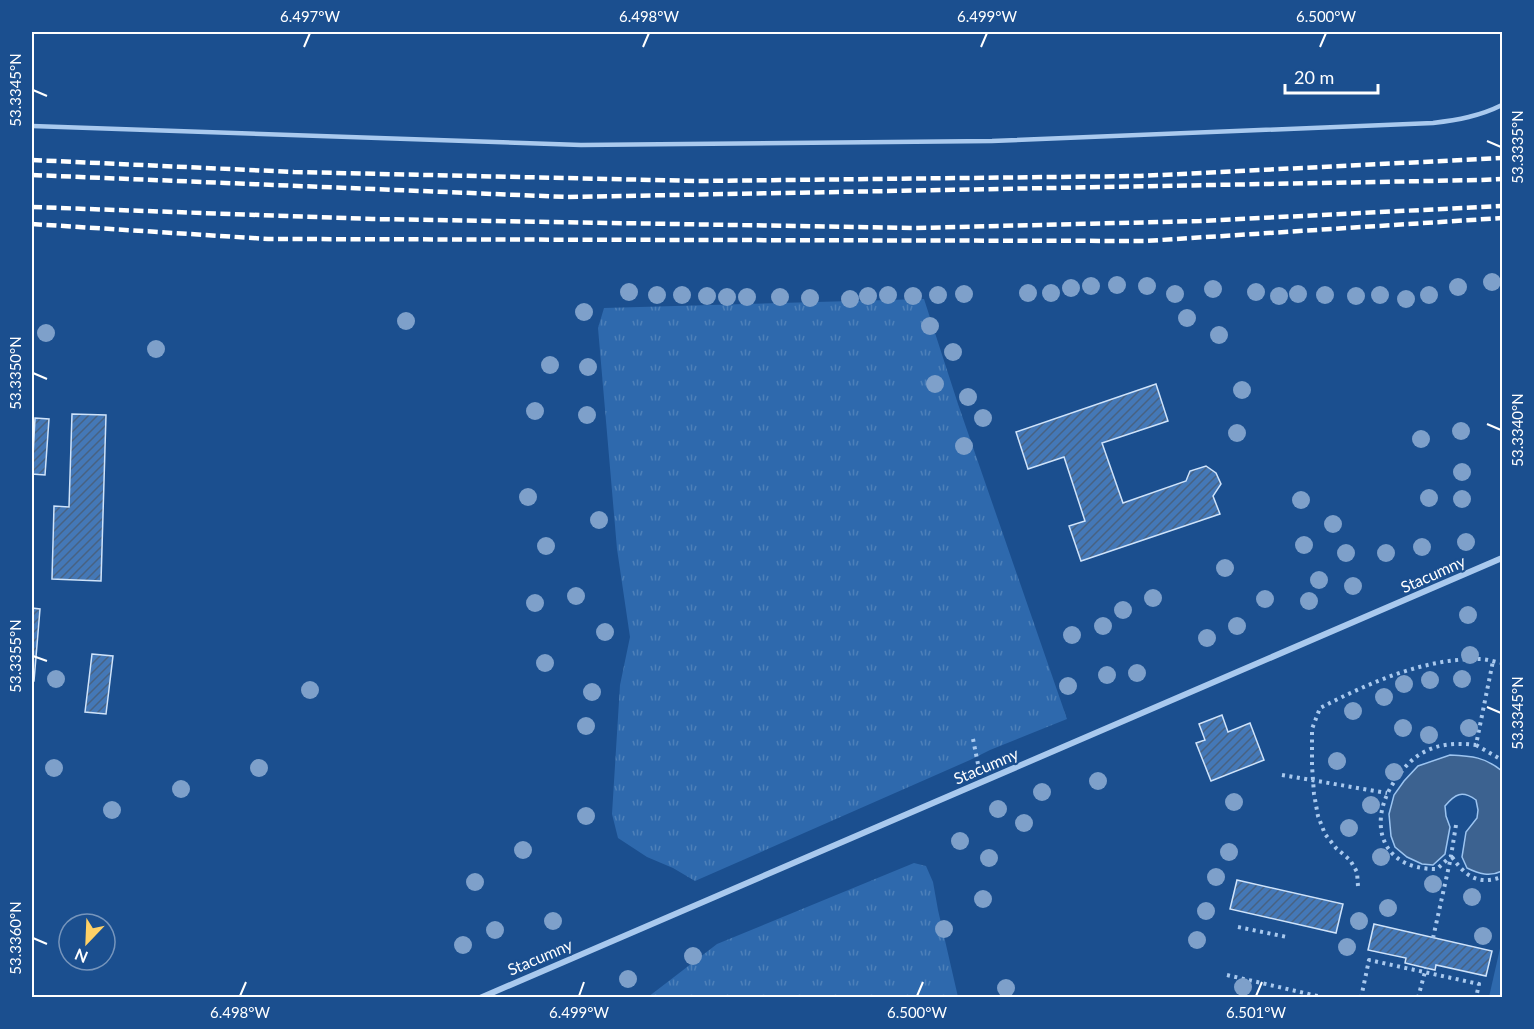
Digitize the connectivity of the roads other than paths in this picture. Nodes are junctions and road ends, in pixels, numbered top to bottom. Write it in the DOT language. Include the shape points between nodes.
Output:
graph roads {
  1 [pos="1503,105"];
  2 [pos="32,126"];
  3 [pos="1503,558"];
  4 [pos="480,998"];
  1 -- 2 [label="lane" via="1488,113 1433,123 992,141 581,145"];
  3 -- 4 [label="street, Stacumny"];
}
